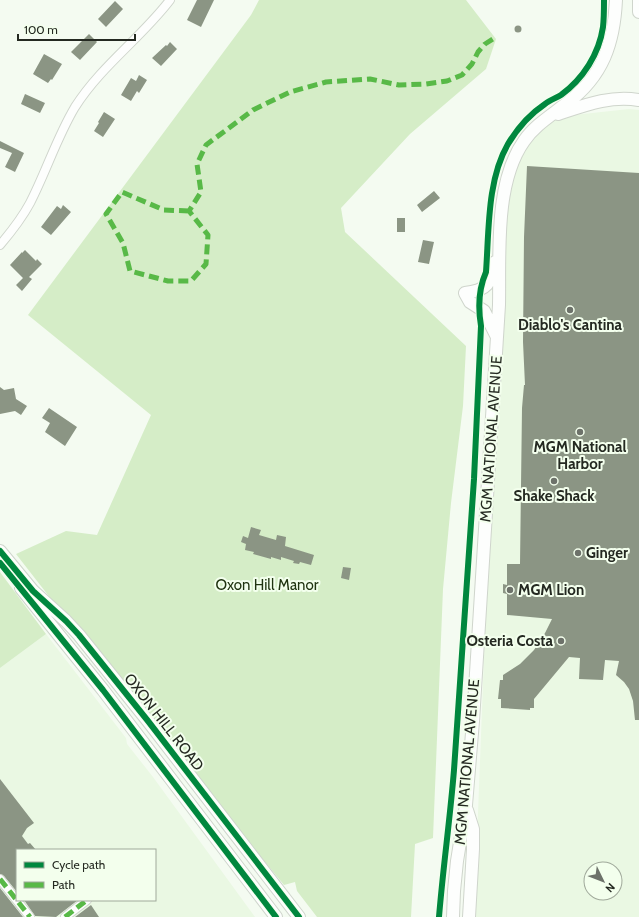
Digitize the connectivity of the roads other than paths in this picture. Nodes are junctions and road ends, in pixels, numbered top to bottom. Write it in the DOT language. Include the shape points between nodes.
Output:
graph roads {
  1 [pos="170,0"];
  2 [pos="616,0"];
  3 [pos="639,0"];
  4 [pos="639,12"];
  5 [pos="639,100"];
  6 [pos="546,118"];
  7 [pos="500,243"];
  8 [pos="0,245"];
  9 [pos="497,338"];
  10 [pos="0,551"];
  11 [pos="0,562"];
  12 [pos="466,804"];
  13 [pos="0,879"];
  14 [pos="16,899"];
  15 [pos="17,901"];
  16 [pos="86,901"];
  17 [pos="274,915"];
  18 [pos="30,917"];
  19 [pos="65,917"];
  20 [pos="299,917"];
  21 [pos="453,917"];
  22 [pos="469,917"];
  1 -- 8 [label="street" via="108,65 82,97 68,120 30,203"];
  2 -- 6 [label="main road, MGM NATIONAL AVENUE" via="613,32 598,72 580,93"];
  3 -- 4 [label="main road"];
  5 -- 6 [label="main road" via="630,98 593,102"];
  6 -- 7 [label="main road, MGM NATIONAL AVENUE" via="524,141 508,176 503,198"];
  7 -- 9 [label="main road, MGM NATIONAL AVENUE"];
  7 -- 9 [label="main road" via="488,283 477,290 464,293 470,302 484,311"];
  9 -- 12 [label="main road, MGM NATIONAL AVENUE"];
  10 -- 20 [label="main road, OXON HILL ROAD" via="33,591 79,635"];
  11 -- 17 [label="main road, OXON HILL ROAD" via="103,690"];
  12 -- 21 [label="main road, MGM NATIONAL AVENUE" via="457,861"];
  12 -- 22 [label="main road" via="473,828"];
  13 -- 14 [label="street"];
  15 -- 18 [label="street"];
  16 -- 19 [label="street"];
}
